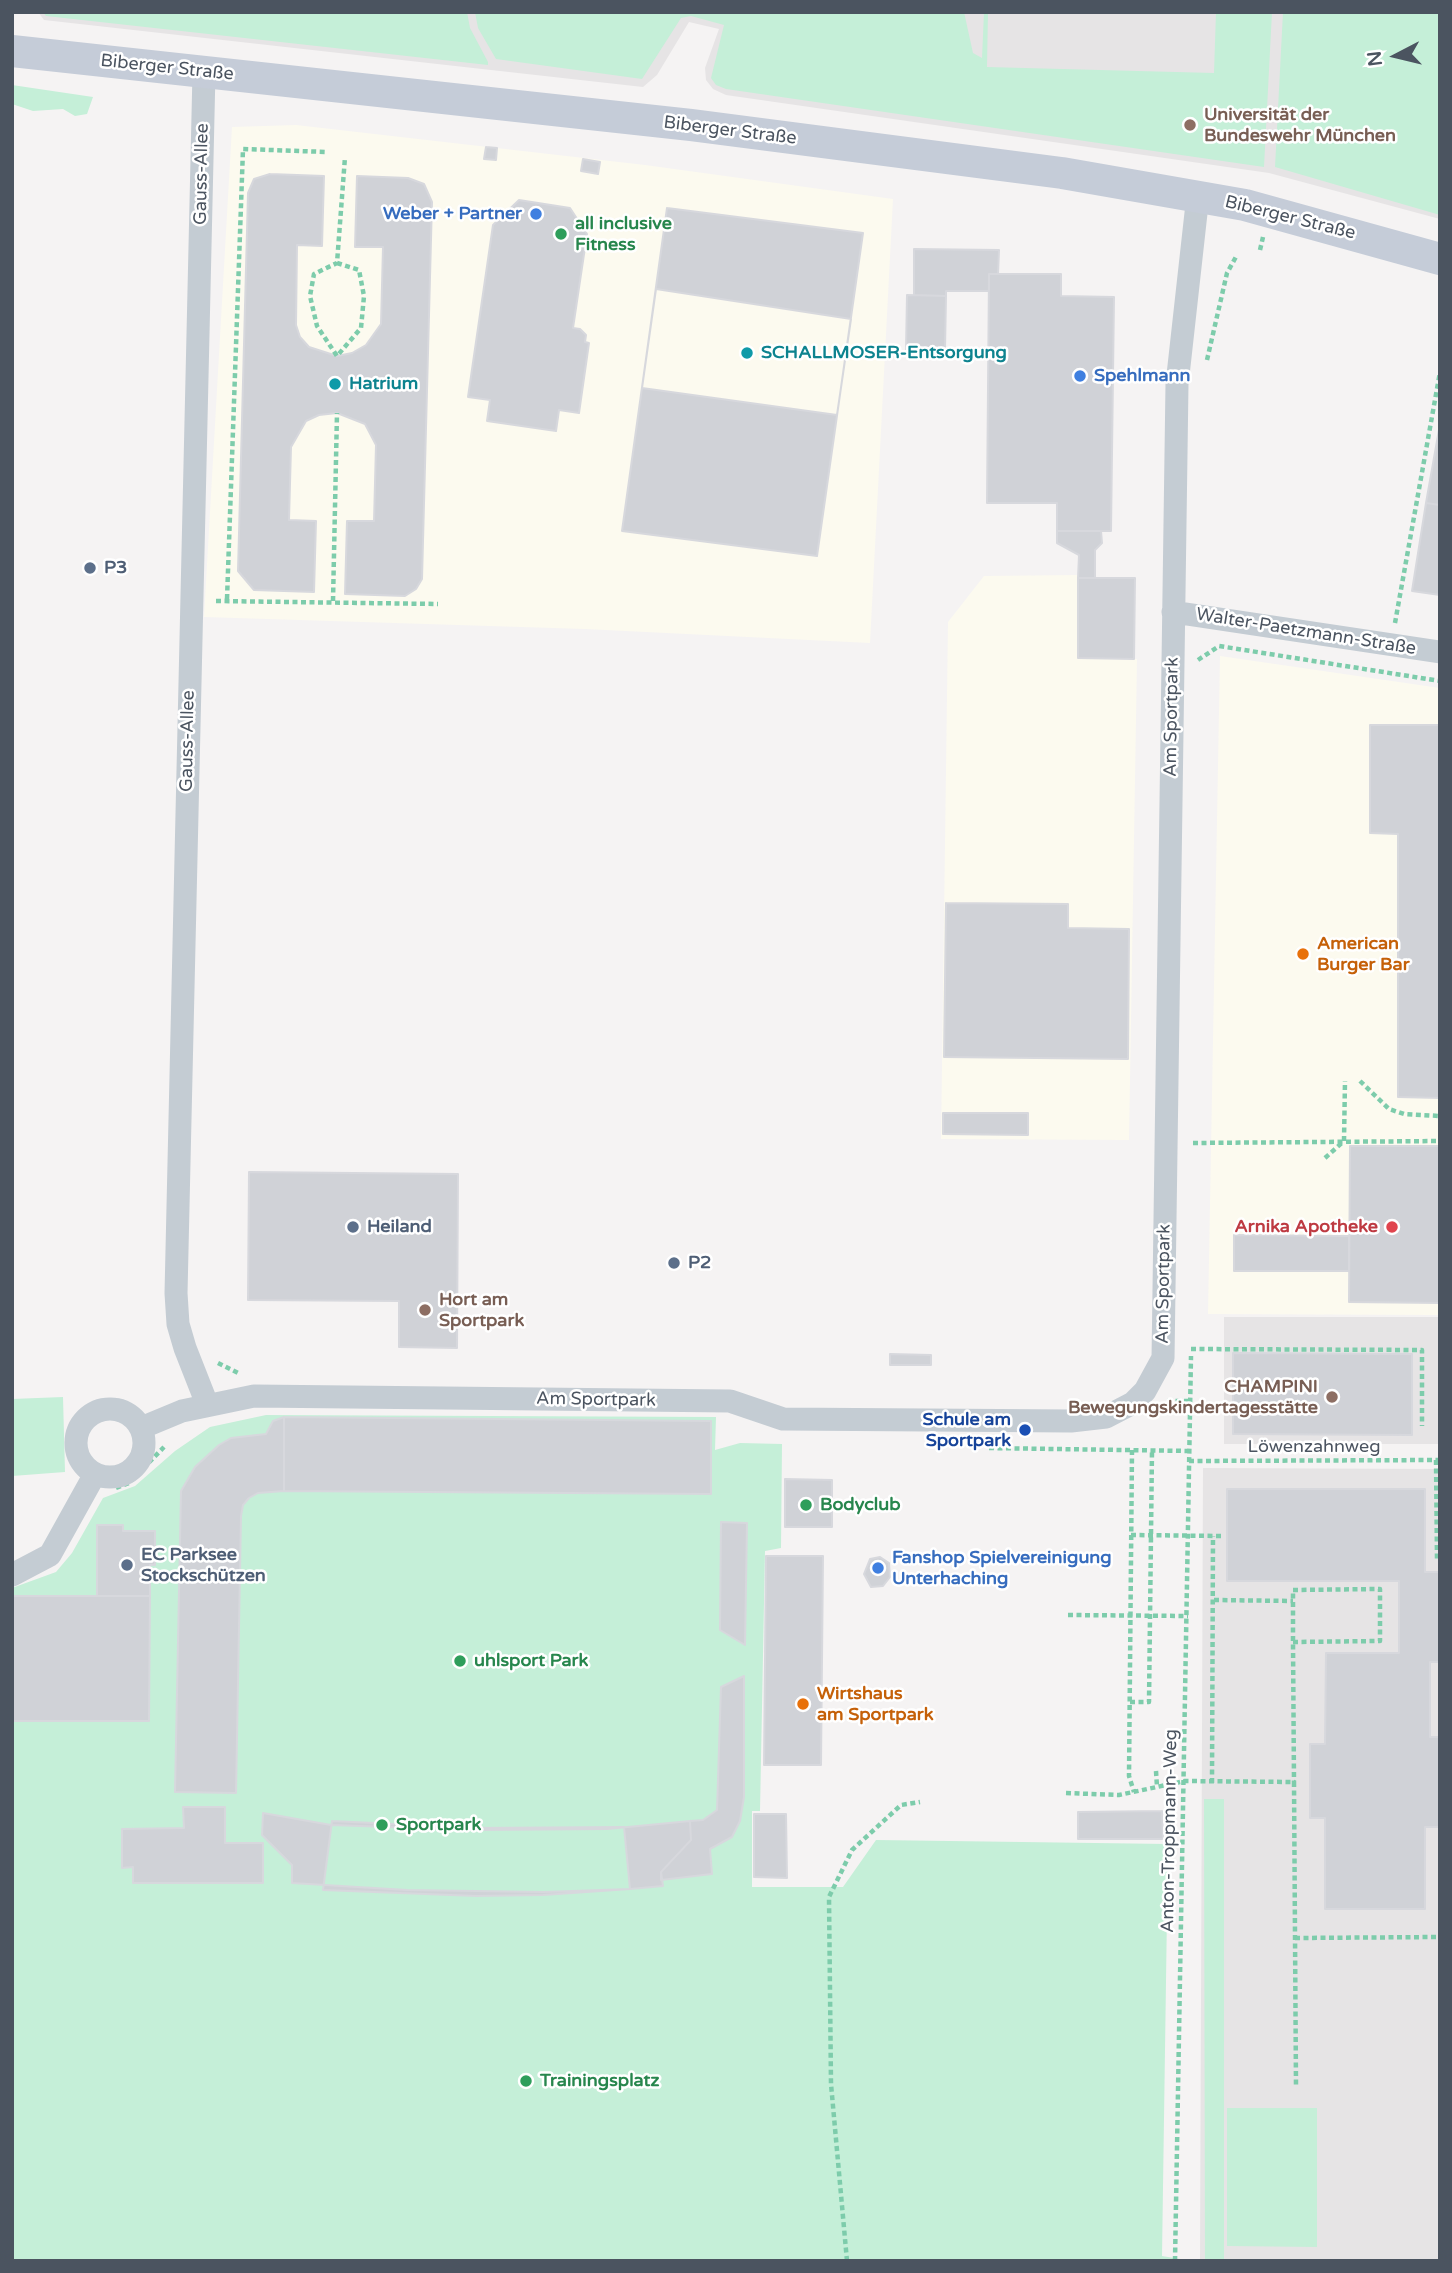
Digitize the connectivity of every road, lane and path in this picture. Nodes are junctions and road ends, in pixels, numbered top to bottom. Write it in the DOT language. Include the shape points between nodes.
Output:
graph roads {
  1 [pos="12,51"];
  2 [pos="204,72"];
  3 [pos="327,152"];
  4 [pos="345,157"];
  5 [pos="1198,195"];
  6 [pos="1440,259"];
  7 [pos="337,263"];
  8 [pos="1440,372"];
  9 [pos="337,413"];
  10 [pos="333,601"];
  11 [pos="438,604"];
  12 [pos="1173,612"];
  13 [pos="1391,644"];
  14 [pos="1440,652"];
  15 [pos="1197,661"];
  16 [pos="1440,681"];
  17 [pos="1345,1081"];
  18 [pos="1360,1081"];
  19 [pos="1440,1116"];
  20 [pos="1344,1141"];
  21 [pos="1440,1141"];
  22 [pos="1193,1143"];
  23 [pos="1325,1158"];
  24 [pos="1191,1349"];
  25 [pos="211,1355"];
  26 [pos="252,1373"];
  27 [pos="1190,1401"];
  28 [pos="207,1404"];
  29 [pos="1422,1426"];
  30 [pos="141,1428"];
  31 [pos="166,1445"];
  32 [pos="980,1448"];
  33 [pos="1132,1450"];
  34 [pos="1152,1450"];
  35 [pos="1189,1451"];
  36 [pos="1438,1460"];
  37 [pos="1189,1461"];
  38 [pos="102,1482"];
  39 [pos="1131,1535"];
  40 [pos="1150,1535"];
  41 [pos="1188,1536"];
  42 [pos="1213,1536"];
  43 [pos="1222,1536"];
  44 [pos="1440,1559"];
  45 [pos="12,1575"];
  46 [pos="1214,1600"];
  47 [pos="1293,1601"];
  48 [pos="1068,1615"];
  49 [pos="1130,1615"];
  50 [pos="1150,1616"];
  51 [pos="1188,1616"];
  52 [pos="1293,1642"];
  53 [pos="1130,1702"];
  54 [pos="1156,1771"];
  55 [pos="1185,1781"];
  56 [pos="1294,1782"];
  57 [pos="1212,1783"];
  58 [pos="1157,1787"];
  59 [pos="1134,1792"];
  60 [pos="1066,1793"];
  61 [pos="920,1802"];
  62 [pos="1440,1937"];
  63 [pos="1295,1938"];
  64 [pos="1296,2087"];
  65 [pos="847,2261"];
  66 [pos="1175,2261"];
  1 -- 2 [label="main road, Biberger Straße"];
  2 -- 5 [label="main road, Biberger Straße" via="691,125"];
  2 -- 28 [label="street, Gauss-Allee" via="176,1293 181,1336"];
  3 -- 10 [label="path" via="243,149 227,599"];
  4 -- 7 [label="path"];
  5 -- 6 [label="main road, Biberger Straße" via="1308,220"];
  5 -- 12 [label="street, Am Sportpark" via="1177,383"];
  7 -- 7 [label="path" via="314,274 310,296 317,326 337,356 361,328 364,296 359,270"];
  8 -- 13 [label="path"];
  9 -- 10 [label="path"];
  10 -- 11 [label="path"];
  12 -- 13 [label="street, Walter-Paetzmann-Straße"];
  12 -- 28 [label="street, Am Sportpark" via="1163,1358 1133,1403 1106,1417 1070,1421 783,1419 730,1401 254,1396"];
  13 -- 14 [label="street, Walter-Paetzmann-Straße"];
  15 -- 16 [label="path" via="1219,646"];
  17 -- 20 [label="path"];
  18 -- 19 [label="path" via="1389,1109"];
  20 -- 21 [label="path"];
  20 -- 22 [label="path"];
  20 -- 23 [label="path"];
  24 -- 29 [label="path" via="1422,1350"];
  25 -- 26 [label="path" via="238,1373"];
  27 -- 35 [label="path, Anton-Troppmann-Weg"];
  28 -- 30 [label="street, Am Sportpark"];
  30 -- 38 [label="street" via="144,1445 139,1461 127,1473"];
  30 -- 38 [label="street" via="129,1414 113,1408 96,1411 83,1422 76,1444 80,1459"];
  31 -- 38 [label="path" via="129,1483"];
  32 -- 33 [label="path"];
  33 -- 34 [label="path"];
  33 -- 39 [label="path"];
  34 -- 35 [label="path"];
  34 -- 40 [label="path"];
  35 -- 37 [label="path, Anton-Troppmann-Weg"];
  36 -- 37 [label="path, Löwenzahnweg"];
  36 -- 44 [label="path"];
  37 -- 41 [label="path, Anton-Troppmann-Weg"];
  38 -- 45 [label="street" via="50,1555"];
  39 -- 40 [label="path"];
  39 -- 49 [label="path"];
  40 -- 41 [label="path"];
  40 -- 50 [label="path"];
  41 -- 42 [label="path"];
  41 -- 51 [label="path, Anton-Troppmann-Weg"];
  42 -- 43 [label="path"];
  42 -- 46 [label="path"];
  46 -- 47 [label="path"];
  46 -- 57 [label="path"];
  47 -- 52 [label="path"];
  47 -- 52 [label="path" via="1293,1590 1380,1590 1380,1641"];
  48 -- 49 [label="path"];
  49 -- 50 [label="path"];
  49 -- 53 [label="path"];
  50 -- 51 [label="path"];
  50 -- 53 [label="path" via="1149,1702"];
  51 -- 55 [label="path, Anton-Troppmann-Weg"];
  52 -- 56 [label="path"];
  53 -- 59 [label="path" via="1129,1776"];
  54 -- 58 [label="path"];
  55 -- 57 [label="path"];
  55 -- 58 [label="path"];
  55 -- 66 [label="path, Anton-Troppmann-Weg"];
  56 -- 57 [label="path"];
  56 -- 63 [label="path"];
  58 -- 59 [label="path"];
  59 -- 60 [label="path"];
  61 -- 65 [label="path" via="901,1805 852,1850 829,1897 831,2084"];
  62 -- 63 [label="path"];
  63 -- 64 [label="path"];
}
